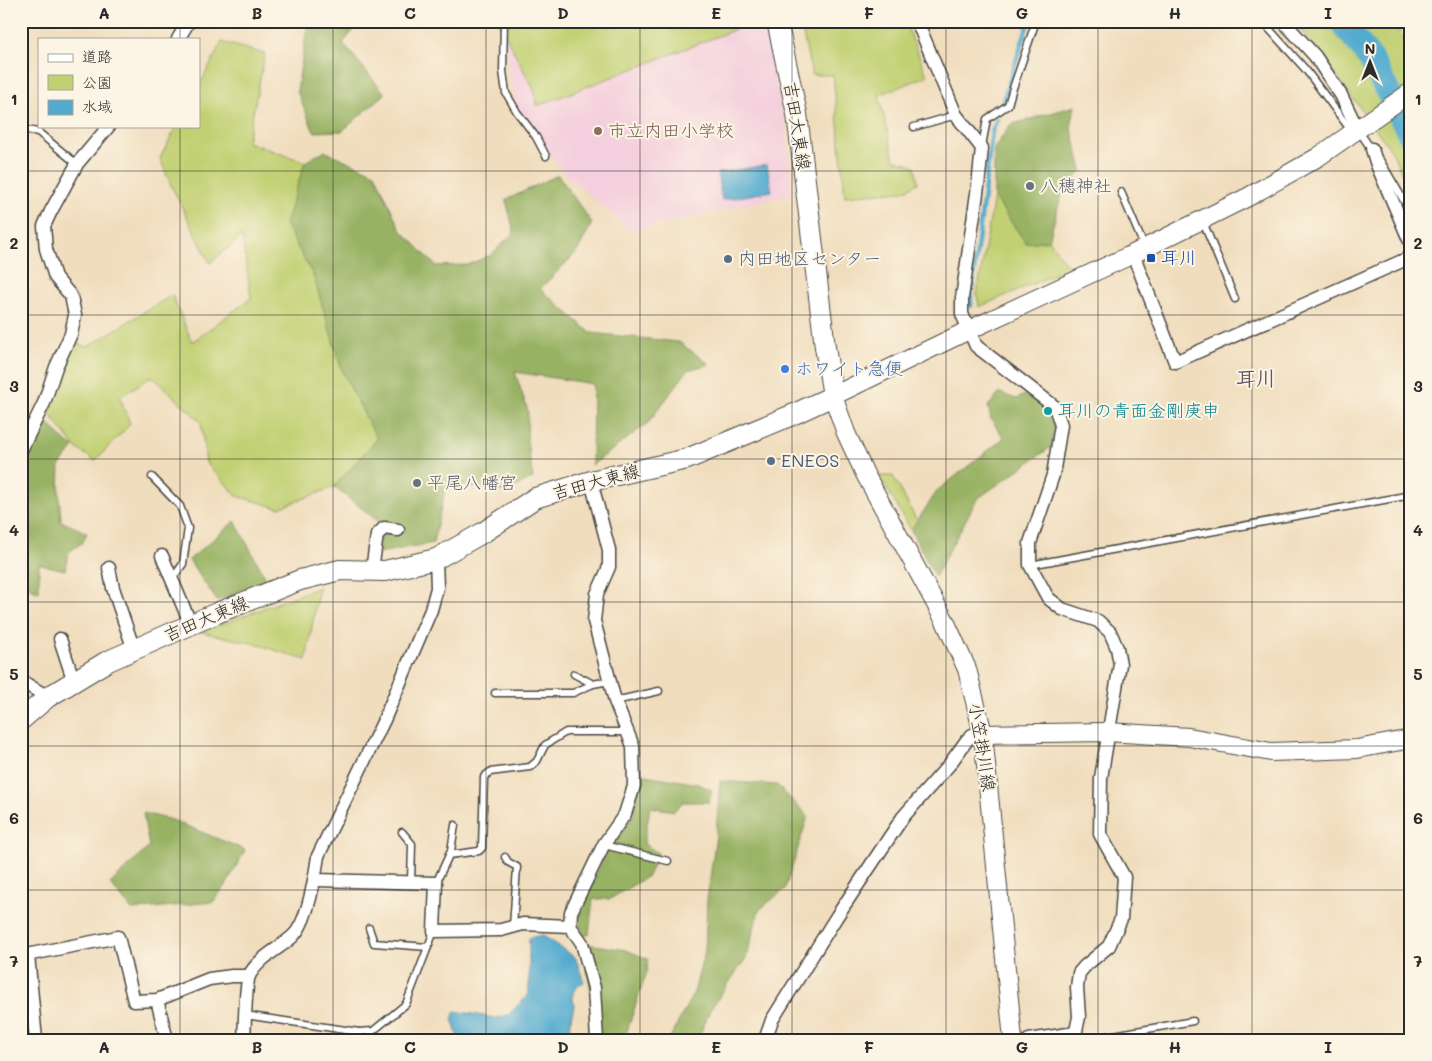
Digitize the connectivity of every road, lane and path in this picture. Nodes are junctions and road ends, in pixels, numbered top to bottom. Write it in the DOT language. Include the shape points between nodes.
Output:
graph roads {
  1 [pos="189,21"];
  2 [pos="504,21"];
  3 [pos="777,21"];
  4 [pos="916,21"];
  5 [pos="1036,21"];
  6 [pos="1262,21"];
  7 [pos="1283,21"];
  8 [pos="179,38"];
  9 [pos="1411,92"];
  10 [pos="956,115"];
  11 [pos="914,127"];
  12 [pos="21,128"];
  13 [pos="107,128"];
  14 [pos="1355,132"];
  15 [pos="982,148"];
  16 [pos="1372,149"];
  17 [pos="546,156"];
  18 [pos="77,164"];
  19 [pos="1121,192"];
  20 [pos="1411,213"];
  21 [pos="1202,221"];
  22 [pos="1411,244"];
  23 [pos="1139,251"];
  24 [pos="1411,257"];
  25 [pos="1235,299"];
  26 [pos="968,330"];
  27 [pos="833,396"];
  28 [pos="21,450"];
  29 [pos="152,477"];
  30 [pos="592,481"];
  31 [pos="1411,496"];
  32 [pos="398,530"];
  33 [pos="162,556"];
  34 [pos="436,559"];
  35 [pos="1030,566"];
  36 [pos="109,568"];
  37 [pos="372,570"];
  38 [pos="172,580"];
  39 [pos="191,625"];
  40 [pos="60,639"];
  41 [pos="134,650"];
  42 [pos="574,674"];
  43 [pos="21,681"];
  44 [pos="609,681"];
  45 [pos="74,682"];
  46 [pos="593,684"];
  47 [pos="659,691"];
  48 [pos="495,694"];
  49 [pos="48,697"];
  50 [pos="615,701"];
  51 [pos="21,720"];
  52 [pos="627,732"];
  53 [pos="1107,732"];
  54 [pos="983,734"];
  55 [pos="1411,739"];
  56 [pos="454,825"];
  57 [pos="402,832"];
  58 [pos="604,845"];
  59 [pos="449,855"];
  60 [pos="505,857"];
  61 [pos="668,861"];
  62 [pos="315,880"];
  63 [pos="411,882"];
  64 [pos="436,883"];
  65 [pos="570,926"];
  66 [pos="513,927"];
  67 [pos="369,928"];
  68 [pos="434,931"];
  69 [pos="428,947"];
  70 [pos="25,955"];
  71 [pos="249,976"];
  72 [pos="157,1000"];
  73 [pos="245,1015"];
  74 [pos="1193,1022"];
  75 [pos="359,1032"];
  76 [pos="1078,1038"];
  77 [pos="36,1040"];
  78 [pos="167,1040"];
  79 [pos="244,1040"];
  80 [pos="358,1040"];
  81 [pos="597,1040"];
  82 [pos="765,1040"];
  83 [pos="1014,1040"];
  84 [pos="1029,1040"];
  1 -- 8 [label="street"];
  2 -- 17 [label="lane" via="506,93"];
  3 -- 27 [label="main road, 吉田大東線" via="797,114"];
  4 -- 10 [label="street"];
  5 -- 15 [label="lane" via="1008,105 987,119"];
  6 -- 14 [label="lane"];
  7 -- 14 [label="street" via="1342,95"];
  9 -- 14 [label="street"];
  10 -- 11 [label="lane"];
  10 -- 15 [label="street"];
  12 -- 18 [label="lane" via="38,132"];
  13 -- 18 [label="street"];
  14 -- 16 [label="lane"];
  14 -- 21 [label="street" via="1318,157"];
  15 -- 26 [label="street" via="962,298 962,314"];
  16 -- 20 [label="lane"];
  16 -- 22 [label="street"];
  18 -- 28 [label="street" via="44,226 46,249 55,277 71,296 75,315 71,334 44,403"];
  19 -- 23 [label="lane"];
  21 -- 23 [label="street"];
  21 -- 25 [label="lane"];
  23 -- 24 [label="street" via="1175,362"];
  23 -- 26 [label="street"];
  26 -- 27 [label="street"];
  26 -- 35 [label="street" via="976,346 1055,407 1061,425 1053,475 1030,543"];
  27 -- 30 [label="main road, 吉田大東線" via="687,459"];
  27 -- 54 [label="street, 小笠掛川線" via="865,474 960,653"];
  29 -- 38 [label="lane" via="180,506 188,528 183,564"];
  30 -- 34 [label="main road, 吉田大東線" via="535,498"];
  30 -- 44 [label="street" via="609,550 609,567 597,594 594,621"];
  31 -- 35 [label="lane"];
  32 -- 37 [label="street" via="384,528 377,535"];
  33 -- 38 [label="street"];
  34 -- 37 [label="main road, 吉田大東線" via="385,571"];
  34 -- 62 [label="street" via="437,588 431,610 384,720 318,856"];
  35 -- 53 [label="street" via="1048,598 1062,609 1098,621 1110,632 1118,648 1120,664"];
  36 -- 41 [label="street"];
  37 -- 39 [label="main road, 吉田大東線" via="340,570 300,580"];
  38 -- 39 [label="street"];
  39 -- 41 [label="main road, 吉田大東線"];
  40 -- 45 [label="street"];
  41 -- 45 [label="main road, 吉田大東線" via="106,662"];
  42 -- 46 [label="lane"];
  43 -- 49 [label="street"];
  44 -- 46 [label="lane"];
  44 -- 50 [label="street"];
  45 -- 49 [label="main road, 吉田大東線"];
  46 -- 48 [label="lane" via="573,693"];
  47 -- 50 [label="lane"];
  49 -- 51 [label="main road, 吉田大東線"];
  50 -- 52 [label="street"];
  52 -- 58 [label="street" via="633,746 634,786 625,814"];
  52 -- 59 [label="lane" via="566,732 545,745 530,767 486,774 482,848"];
  53 -- 54 [label="street"];
  53 -- 55 [label="street" via="1189,737 1271,752 1356,749"];
  53 -- 76 [label="street" via="1101,778 1100,834 1124,877 1121,919 1109,946 1079,973"];
  54 -- 82 [label="street" via="972,735 967,740 903,817 772,1020"];
  54 -- 83 [label="street, 小笠掛川線"];
  56 -- 59 [label="lane"];
  57 -- 63 [label="lane" via="412,844"];
  58 -- 61 [label="lane"];
  58 -- 65 [label="street" via="571,912"];
  59 -- 64 [label="lane"];
  60 -- 66 [label="lane" via="517,867"];
  62 -- 63 [label="street"];
  62 -- 71 [label="street" via="300,928"];
  63 -- 64 [label="street"];
  64 -- 68 [label="street"];
  65 -- 66 [label="street" via="523,924"];
  65 -- 81 [label="street" via="582,943 593,981"];
  66 -- 68 [label="street"];
  67 -- 69 [label="lane" via="374,943"];
  68 -- 69 [label="lane"];
  69 -- 75 [label="lane" via="406,1004 373,1031"];
  70 -- 72 [label="street" via="118,937 134,1001"];
  70 -- 77 [label="street"];
  71 -- 72 [label="street" via="209,979"];
  71 -- 73 [label="street"];
  72 -- 78 [label="street"];
  73 -- 75 [label="lane"];
  73 -- 79 [label="street"];
  74 -- 76 [label="lane"];
  75 -- 80 [label="lane"];
  76 -- 84 [label="street"];
}
